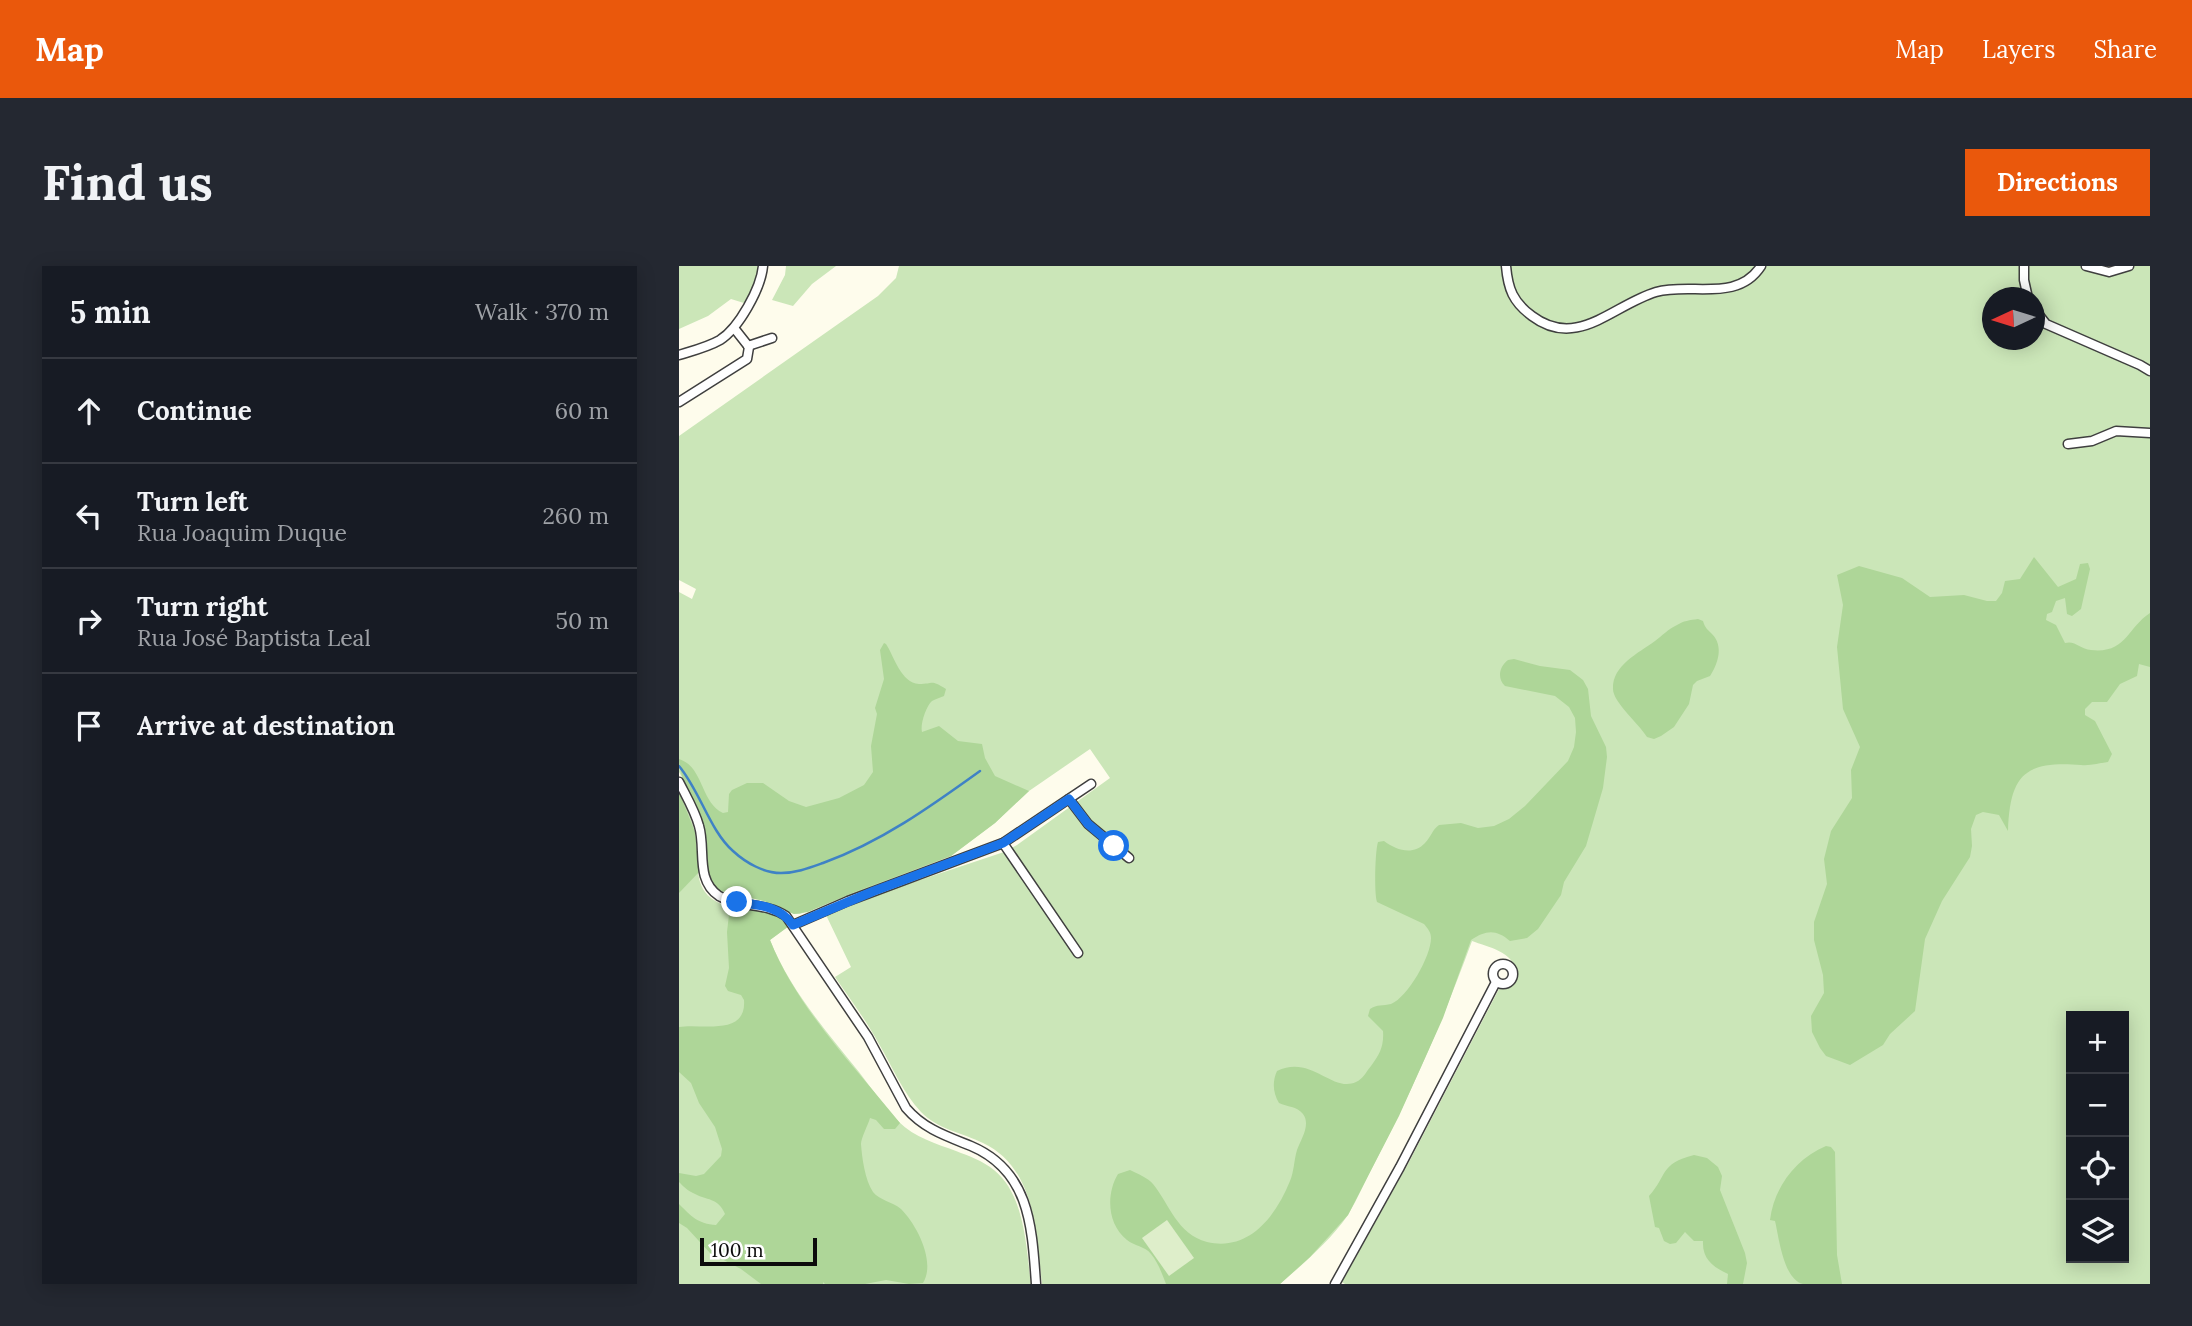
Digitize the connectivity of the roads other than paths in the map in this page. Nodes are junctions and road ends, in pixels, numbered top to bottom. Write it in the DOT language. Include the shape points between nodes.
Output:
graph roads {
  1 [pos="763,266"];
  2 [pos="1506,266"];
  3 [pos="1761,266"];
  4 [pos="2024,266"];
  5 [pos="2085,266"];
  6 [pos="2129,266"];
  7 [pos="2025,287"];
  8 [pos="2045,323"];
  9 [pos="734,328"];
  10 [pos="772,338"];
  11 [pos="748,346"];
  12 [pos="679,355"];
  13 [pos="2150,372"];
  14 [pos="679,402"];
  15 [pos="2150,433"];
  16 [pos="2068,444"];
  17 [pos="679,782"];
  18 [pos="1091,784"];
  19 [pos="1069,799"];
  20 [pos="1003,843"];
  21 [pos="1129,858"];
  22 [pos="793,925"];
  23 [pos="1078,953"];
  24 [pos="1496,982"];
  25 [pos="1036,1284"];
  26 [pos="1335,1284"];
  1 -- 9 [label="street" via="758,289"];
  2 -- 3 [label="street" via="1517,303 1544,324 1569,329 1657,292 1740,285"];
  4 -- 7 [label="street"];
  5 -- 6 [label="street" via="2109,272"];
  8 -- 13 [label="street"];
  9 -- 11 [label="street"];
  9 -- 12 [label="street" via="718,341"];
  10 -- 11 [label="street"];
  11 -- 14 [label="street" via="747,359"];
  15 -- 16 [label="street" via="2116,431"];
  17 -- 22 [label="street" via="699,823 703,868 711,888 723,898 771,908"];
  18 -- 19 [label="street"];
  19 -- 20 [label="street"];
  19 -- 21 [label="street" via="1088,824"];
  20 -- 22 [label="street"];
  20 -- 23 [label="street"];
  22 -- 25 [label="street" via="867,1037 906,1108 928,1128 990,1156 1010,1174 1028,1218"];
  24 -- 26 [label="street"];
}
